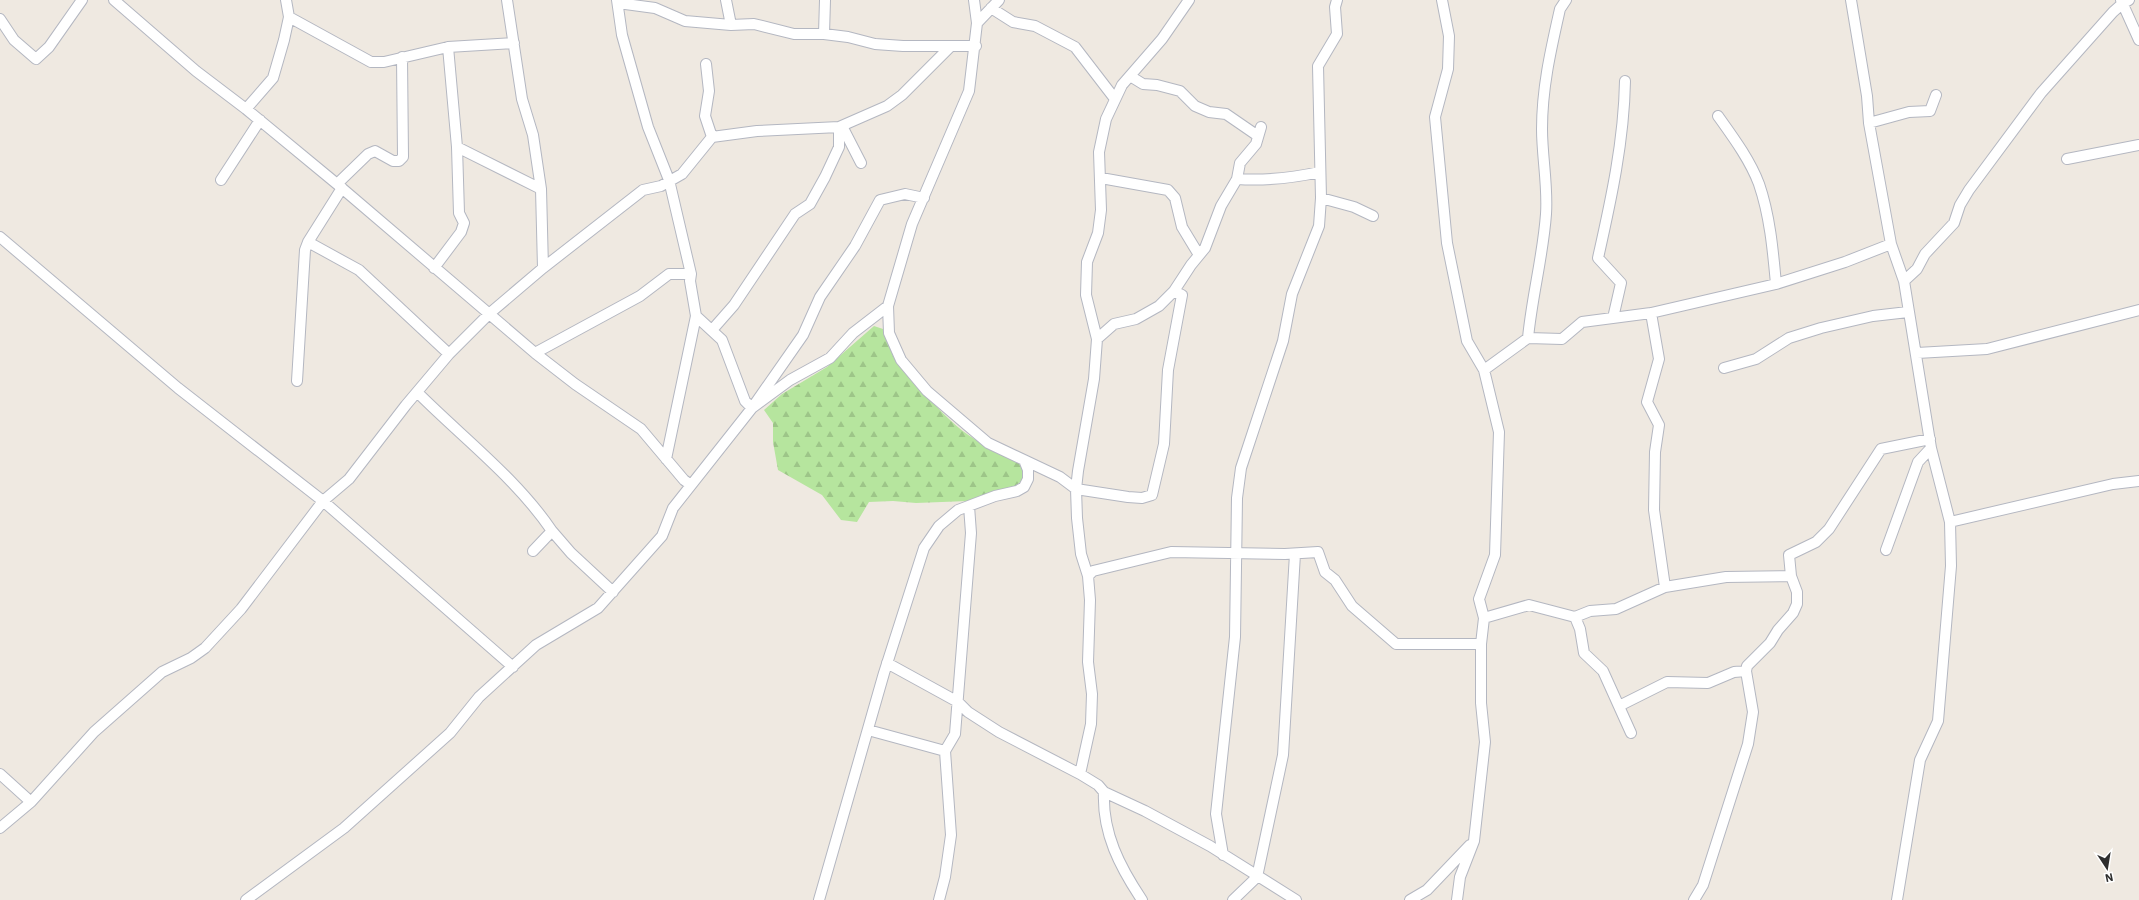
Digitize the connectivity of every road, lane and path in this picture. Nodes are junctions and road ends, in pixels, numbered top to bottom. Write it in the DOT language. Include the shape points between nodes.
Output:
graph roads {
  1 [pos="82,0"];
  2 [pos="114,0"];
  3 [pos="286,0"];
  4 [pos="507,0"];
  5 [pos="726,0"];
  6 [pos="826,0"];
  7 [pos="974,0"];
  8 [pos="999,0"];
  9 [pos="1189,0"];
  10 [pos="1337,0"];
  11 [pos="1442,0"];
  12 [pos="1566,0"];
  13 [pos="1851,0"];
  14 [pos="2124,1"];
  15 [pos="618,2"];
  16 [pos="991,8"];
  17 [pos="289,17"];
  18 [pos="0,19"];
  19 [pos="977,23"];
  20 [pos="731,25"];
  21 [pos="824,34"];
  22 [pos="2139,40"];
  23 [pos="514,43"];
  24 [pos="951,46"];
  25 [pos="976,46"];
  26 [pos="448,47"];
  27 [pos="402,57"];
  28 [pos="706,64"];
  29 [pos="1130,76"];
  30 [pos="1625,81"];
  31 [pos="1936,95"];
  32 [pos="1116,99"];
  33 [pos="246,109"];
  34 [pos="1718,116"];
  35 [pos="260,120"];
  36 [pos="1869,123"];
  37 [pos="841,127"];
  38 [pos="712,137"];
  39 [pos="2139,145"];
  40 [pos="457,147"];
  41 [pos="2067,159"];
  42 [pos="862,163"];
  43 [pos="1320,172"];
  44 [pos="1101,178"];
  45 [pos="1237,179"];
  46 [pos="221,180"];
  47 [pos="669,180"];
  48 [pos="340,186"];
  49 [pos="541,189"];
  50 [pos="924,198"];
  51 [pos="1321,198"];
  52 [pos="1373,216"];
  53 [pos="0,237"];
  54 [pos="308,242"];
  55 [pos="1891,244"];
  56 [pos="1199,255"];
  57 [pos="434,268"];
  58 [pos="543,268"];
  59 [pos="691,274"];
  60 [pos="1904,281"];
  61 [pos="1776,284"];
  62 [pos="1174,291"];
  63 [pos="888,306"];
  64 [pos="2139,310"];
  65 [pos="1651,312"];
  66 [pos="1908,312"];
  67 [pos="490,313"];
  68 [pos="696,316"];
  69 [pos="1613,318"];
  70 [pos="712,330"];
  71 [pos="1528,338"];
  72 [pos="1097,339"];
  73 [pos="535,353"];
  74 [pos="1917,353"];
  75 [pos="450,354"];
  76 [pos="1724,368"];
  77 [pos="1484,370"];
  78 [pos="297,381"];
  79 [pos="418,393"];
  80 [pos="752,408"];
  81 [pos="1931,443"];
  82 [pos="666,459"];
  83 [pos="1024,460"];
  84 [pos="2139,481"];
  85 [pos="691,485"];
  86 [pos="1076,489"];
  87 [pos="322,502"];
  88 [pos="969,506"];
  89 [pos="1950,522"];
  90 [pos="552,531"];
  91 [pos="533,550"];
  92 [pos="1886,550"];
  93 [pos="1236,552"];
  94 [pos="1295,554"];
  95 [pos="1088,576"];
  96 [pos="1791,576"];
  97 [pos="1665,587"];
  98 [pos="613,592"];
  99 [pos="1574,617"];
  100 [pos="1484,618"];
  101 [pos="1481,644"];
  102 [pos="887,663"];
  103 [pos="513,667"];
  104 [pos="1746,671"];
  105 [pos="958,702"];
  106 [pos="1619,706"];
  107 [pos="868,730"];
  108 [pos="1631,733"];
  109 [pos="945,751"];
  110 [pos="0,774"];
  111 [pos="1080,774"];
  112 [pos="1104,792"];
  113 [pos="31,802"];
  114 [pos="0,828"];
  115 [pos="1474,840"];
  116 [pos="1223,855"];
  117 [pos="1257,877"];
  118 [pos="246,900"];
  119 [pos="820,900"];
  120 [pos="939,900"];
  121 [pos="1142,900"];
  122 [pos="1233,900"];
  123 [pos="1296,900"];
  124 [pos="1410,900"];
  125 [pos="1457,900"];
  126 [pos="1694,900"];
  127 [pos="1897,900"];
  1 -- 18 [label="street" via="48,47 36,59 14,40"];
  2 -- 33 [label="street" via="196,71"];
  3 -- 17 [label="street"];
  4 -- 23 [label="street"];
  5 -- 20 [label="street"];
  6 -- 21 [label="street"];
  7 -- 19 [label="street"];
  8 -- 16 [label="street"];
  9 -- 29 [label="street" via="1162,39"];
  10 -- 43 [label="street" via="1337,34 1318,66"];
  11 -- 77 [label="street" via="1448,36 1448,69 1435,117 1440,186 1447,243 1468,340"];
  12 -- 71 [label="street" via="1560,9 1543,89 1546,212 1541,264 1531,307"];
  13 -- 36 [label="street"];
  14 -- 22 [label="street"];
  14 -- 60 [label="street" via="2041,93 1973,185 1960,205 1954,223 1925,254 1917,269"];
  15 -- 20 [label="street" via="655,8 685,21"];
  15 -- 47 [label="street" via="622,35 648,127"];
  16 -- 19 [label="street"];
  16 -- 32 [label="street" via="1013,22 1035,26 1075,47"];
  17 -- 27 [label="street" via="371,62 384,62"];
  17 -- 33 [label="street" via="273,78"];
  19 -- 25 [label="street"];
  20 -- 21 [label="street" via="754,24 794,34"];
  21 -- 24 [label="street" via="875,44"];
  23 -- 26 [label="street"];
  23 -- 49 [label="street" via="522,99 533,135"];
  24 -- 25 [label="street"];
  24 -- 37 [label="street" via="902,95 887,106"];
  25 -- 50 [label="street" via="969,91"];
  26 -- 27 [label="street"];
  26 -- 40 [label="street"];
  27 -- 48 [label="street" via="403,157 399,161 393,161 375,151 368,154"];
  28 -- 38 [label="street" via="709,91 705,116"];
  29 -- 32 [label="street" via="1122,85"];
  29 -- 45 [label="street" via="1143,84 1180,91 1195,106 1209,112 1226,114 1260,132 1256,144 1240,162"];
  30 -- 69 [label="street" via="1625,103 1613,188 1598,258 1621,283"];
  31 -- 36 [label="street" via="1930,111 1909,112"];
  32 -- 44 [label="street" via="1106,118 1100,152"];
  33 -- 35 [label="street"];
  34 -- 61 [label="street" via="1736,141 1758,184 1774,252"];
  35 -- 46 [label="street"];
  35 -- 48 [label="street"];
  36 -- 55 [label="street"];
  37 -- 38 [label="street" via="757,131"];
  37 -- 42 [label="street"];
  37 -- 70 [label="street" via="839,147 810,204 795,214 734,305"];
  38 -- 47 [label="street" via="682,174"];
  39 -- 41 [label="street"];
  40 -- 49 [label="street"];
  40 -- 57 [label="street" via="458,213 464,223"];
  43 -- 45 [label="street" via="1261,181"];
  43 -- 51 [label="street"];
  44 -- 56 [label="street" via="1168,190 1175,198 1182,226"];
  44 -- 72 [label="street" via="1102,210 1098,233 1087,262 1086,295"];
  45 -- 56 [label="street" via="1227,194 1205,248"];
  47 -- 58 [label="street" via="661,186 643,190"];
  47 -- 59 [label="street"];
  48 -- 54 [label="street"];
  48 -- 57 [label="street"];
  49 -- 58 [label="street"];
  50 -- 63 [label="street" via="912,224"];
  50 -- 80 [label="street" via="905,194 880,200 855,246 820,297 803,335"];
  51 -- 52 [label="street" via="1354,207"];
  51 -- 93 [label="street" via="1319,226 1292,294 1283,341 1241,468 1237,498"];
  53 -- 87 [label="street" via="178,388"];
  54 -- 75 [label="street" via="359,270"];
  54 -- 78 [label="street" via="305,250"];
  55 -- 60 [label="street"];
  55 -- 61 [label="street"];
  56 -- 62 [label="street"];
  57 -- 67 [label="street"];
  58 -- 67 [label="street"];
  59 -- 68 [label="street"];
  59 -- 73 [label="street" via="669,274 640,296"];
  60 -- 66 [label="street"];
  61 -- 65 [label="street"];
  62 -- 72 [label="street" via="1159,306 1136,319 1114,324"];
  62 -- 86 [label="street" via="1182,295 1168,370 1164,444 1152,495 1142,498 1128,497"];
  63 -- 80 [label="street" via="853,333 830,358 790,380"];
  63 -- 83 [label="street" via="889,333 901,360 927,391 988,443"];
  64 -- 74 [label="street" via="1987,350"];
  65 -- 69 [label="street"];
  65 -- 97 [label="street" via="1659,359 1647,402 1659,425 1655,452 1654,510"];
  66 -- 74 [label="street"];
  66 -- 76 [label="street" via="1873,316 1821,328 1789,338 1756,359"];
  67 -- 73 [label="street"];
  67 -- 75 [label="street"];
  68 -- 70 [label="street"];
  68 -- 82 [label="street"];
  69 -- 71 [label="street" via="1582,322 1562,339"];
  70 -- 80 [label="street" via="722,340 744,401"];
  71 -- 77 [label="street"];
  72 -- 86 [label="street" via="1094,379"];
  73 -- 82 [label="street" via="641,429"];
  74 -- 81 [label="street"];
  75 -- 79 [label="street"];
  77 -- 100 [label="street" via="1499,432 1495,555 1479,599"];
  79 -- 87 [label="street" via="349,479"];
  79 -- 90 [label="street" via="522,493"];
  80 -- 85 [label="street"];
  81 -- 89 [label="street"];
  81 -- 92 [label="street" via="1918,462"];
  81 -- 96 [label="street" via="1881,449 1829,529 1816,542 1788,556"];
  82 -- 85 [label="street"];
  83 -- 86 [label="street" via="1060,477"];
  83 -- 88 [label="street" via="1028,474 1024,487"];
  84 -- 89 [label="street" via="2113,484"];
  85 -- 98 [label="street" via="673,508 662,536"];
  86 -- 95 [label="street" via="1080,554"];
  87 -- 103 [label="street"];
  87 -- 113 [label="street" via="241,609 205,648 162,672 94,732"];
  88 -- 102 [label="street" via="958,510 939,526 924,548"];
  88 -- 105 [label="street" via="971,533"];
  89 -- 127 [label="street" via="1951,566 1938,721 1920,760"];
  90 -- 91 [label="street"];
  90 -- 98 [label="street" via="571,553"];
  93 -- 94 [label="street"];
  93 -- 95 [label="street" via="1171,552 1093,571"];
  93 -- 116 [label="street" via="1235,637 1216,814"];
  94 -- 101 [label="street" via="1318,552 1325,572 1335,580 1352,606 1396,644"];
  94 -- 117 [label="street" via="1283,755"];
  95 -- 111 [label="street" via="1088,662 1092,694 1090,724"];
  96 -- 97 [label="street" via="1726,577"];
  96 -- 104 [label="street" via="1797,592 1797,604 1793,613 1770,643 1747,666"];
  97 -- 99 [label="street" via="1616,609"];
  98 -- 103 [label="street" via="598,608 536,645"];
  99 -- 100 [label="street" via="1529,605"];
  99 -- 106 [label="street" via="1580,629 1584,653 1603,672"];
  100 -- 101 [label="street"];
  101 -- 115 [label="street" via="1481,703 1485,742"];
  102 -- 105 [label="street"];
  102 -- 107 [label="street"];
  103 -- 118 [label="street" via="479,697 450,733 344,828"];
  104 -- 106 [label="street" via="1734,672 1708,683 1667,682"];
  104 -- 126 [label="street" via="1753,712 1748,744 1703,885"];
  105 -- 109 [label="street" via="955,734"];
  105 -- 111 [label="street" via="968,712 999,732"];
  106 -- 108 [label="street"];
  107 -- 109 [label="street"];
  107 -- 119 [label="street"];
  109 -- 120 [label="street" via="951,836"];
  110 -- 113 [label="street"];
  111 -- 112 [label="street"];
  112 -- 116 [label="street" via="1145,811"];
  112 -- 121 [label="street" via="1103,810 1114,852"];
  113 -- 114 [label="street"];
  115 -- 124 [label="street" via="1427,890"];
  115 -- 125 [label="street" via="1460,877"];
  116 -- 117 [label="street"];
  117 -- 122 [label="street"];
  117 -- 123 [label="street"];
}
